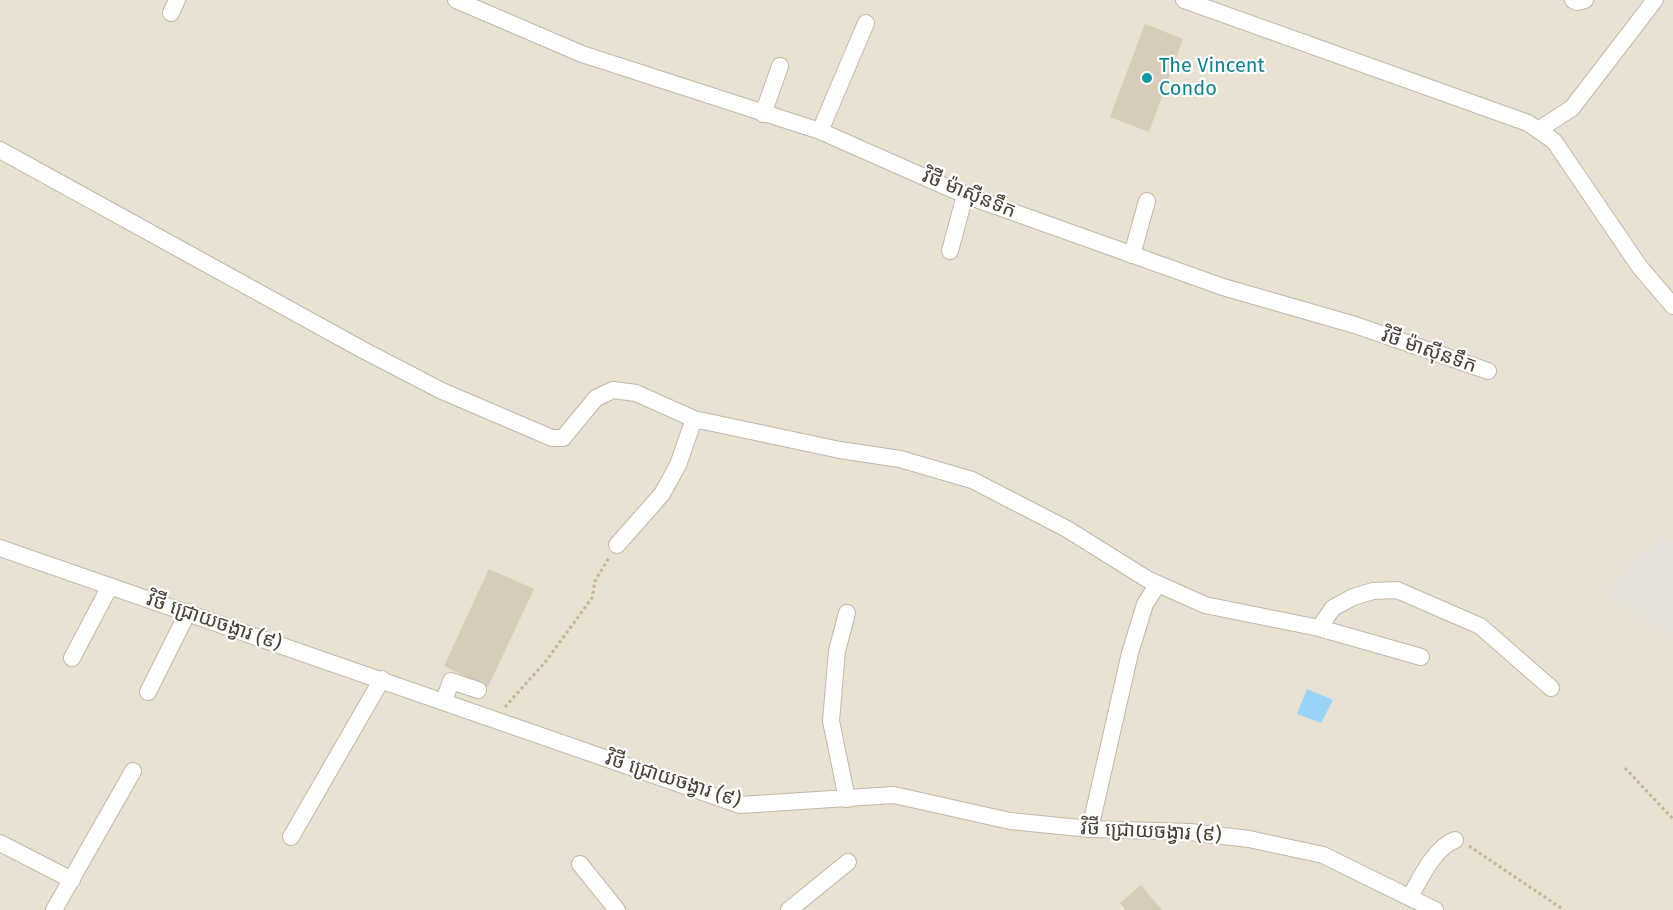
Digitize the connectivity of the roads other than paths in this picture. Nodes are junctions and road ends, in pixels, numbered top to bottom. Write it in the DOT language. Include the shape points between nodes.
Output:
graph roads {
  1 [pos="456,0"];
  2 [pos="1184,0"];
  3 [pos="1573,0"];
  4 [pos="1585,0"];
  5 [pos="1655,0"];
  6 [pos="866,23"];
  7 [pos="780,66"];
  8 [pos="763,114"];
  9 [pos="1538,130"];
  10 [pos="820,131"];
  11 [pos="0,150"];
  12 [pos="965,195"];
  13 [pos="1148,201"];
  14 [pos="950,251"];
  15 [pos="1132,255"];
  16 [pos="1673,306"];
  17 [pos="1488,371"];
  18 [pos="694,419"];
  19 [pos="617,545"];
  20 [pos="0,549"];
  21 [pos="1158,584"];
  22 [pos="110,586"];
  23 [pos="188,612"];
  24 [pos="847,613"];
  25 [pos="1318,628"];
  26 [pos="1422,657"];
  27 [pos="72,658"];
  28 [pos="382,679"];
  29 [pos="1551,688"];
  30 [pos="148,692"];
  31 [pos="444,701"];
  32 [pos="469,710"];
  33 [pos="133,771"];
  34 [pos="847,799"];
  35 [pos="1090,829"];
  36 [pos="291,837"];
  37 [pos="1455,840"];
  38 [pos="0,843"];
  39 [pos="848,862"];
  40 [pos="579,864"];
  41 [pos="72,880"];
  42 [pos="1410,897"];
  43 [pos="54,910"];
  44 [pos="616,910"];
  45 [pos="789,910"];
  46 [pos="1435,910"];
  1 -- 8 [label="street, វិថី ម៉ាស៊ីនទឹក" via="582,54"];
  2 -- 9 [label="street" via="1528,123"];
  3 -- 4 [label="street"];
  5 -- 9 [label="street" via="1572,108"];
  6 -- 10 [label="street"];
  7 -- 8 [label="street"];
  8 -- 10 [label="street, វិថី ម៉ាស៊ីនទឹក"];
  9 -- 16 [label="street" via="1554,141 1639,266"];
  10 -- 12 [label="street, វិថី ម៉ាស៊ីនទឹក"];
  11 -- 18 [label="street" via="363,350 442,391 552,438 563,438 596,398 613,390 636,393"];
  12 -- 14 [label="street"];
  12 -- 15 [label="street, វិថី ម៉ាស៊ីនទឹក"];
  13 -- 15 [label="street"];
  15 -- 17 [label="street, វិថី ម៉ាស៊ីនទឹក"];
  18 -- 19 [label="street" via="678,465 662,494"];
  18 -- 21 [label="street" via="900,459 972,480 1067,529"];
  20 -- 22 [label="street, វិថី ជ្រោយចង្វារ (៩)"];
  21 -- 25 [label="street" via="1205,605"];
  21 -- 35 [label="street" via="1145,604 1130,653"];
  22 -- 23 [label="street, វិថី ជ្រោយចង្វារ (៩)"];
  22 -- 27 [label="street"];
  23 -- 28 [label="street, វិថី ជ្រោយចង្វារ (៩)"];
  23 -- 30 [label="street"];
  24 -- 34 [label="street" via="837,651 831,721"];
  25 -- 26 [label="street"];
  25 -- 29 [label="street" via="1333,608 1353,597 1373,591 1397,591 1480,626"];
  28 -- 31 [label="street, វិថី ជ្រោយចង្វារ (៩)"];
  28 -- 36 [label="street"];
  31 -- 32 [label="street, វិថី ជ្រោយចង្វារ (៩)"];
  31 -- 32 [label="street" via="451,681 479,688"];
  32 -- 34 [label="street, វិថី ជ្រោយចង្វារ (៩)" via="740,805"];
  33 -- 41 [label="street"];
  34 -- 35 [label="street, វិថី ជ្រោយចង្វារ (៩)" via="902,796 1010,821"];
  35 -- 42 [label="street, វិថី ជ្រោយចង្វារ (៩)" via="1190,832 1249,839 1323,855"];
  37 -- 42 [label="street" via="1447,843"];
  38 -- 41 [label="street"];
  39 -- 45 [label="street"];
  40 -- 44 [label="street"];
  41 -- 43 [label="street"];
  42 -- 46 [label="street, វិថី ជ្រោយចង្វារ (៩)"];
}
